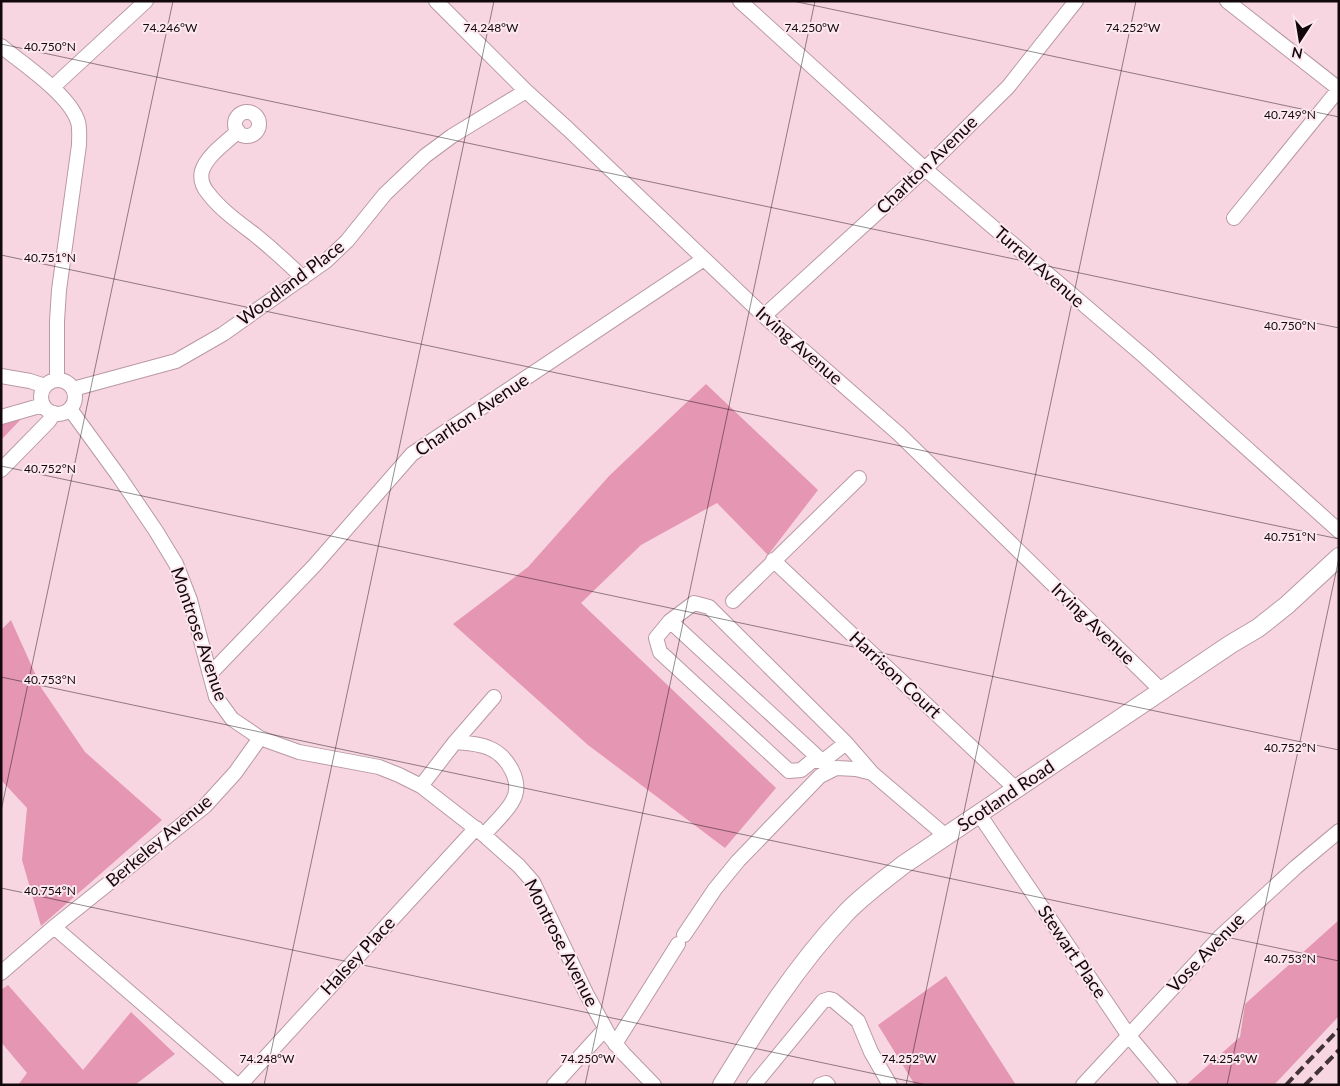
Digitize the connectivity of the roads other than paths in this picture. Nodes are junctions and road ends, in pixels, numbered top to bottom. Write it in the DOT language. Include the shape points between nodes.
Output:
graph roads {
  1 [pos="146,1"];
  2 [pos="436,1"];
  3 [pos="740,1"];
  4 [pos="1076,1"];
  5 [pos="1227,1"];
  6 [pos="1,46"];
  7 [pos="53,87"];
  8 [pos="1339,89"];
  9 [pos="526,91"];
  10 [pos="238,132"];
  11 [pos="925,169"];
  12 [pos="1234,218"];
  13 [pos="704,259"];
  14 [pos="304,278"];
  15 [pos="764,316"];
  16 [pos="1,376"];
  17 [pos="51,383"];
  18 [pos="73,389"];
  19 [pos="48,409"];
  20 [pos="70,409"];
  21 [pos="1,417"];
  22 [pos="1,470"];
  23 [pos="859,478"];
  24 [pos="1339,531"];
  25 [pos="1339,557"];
  26 [pos="773,560"];
  27 [pos="732,600"];
  28 [pos="670,621"];
  29 [pos="210,674"];
  30 [pos="1162,691"];
  31 [pos="494,697"];
  32 [pos="260,738"];
  33 [pos="455,742"];
  34 [pos="846,743"];
  35 [pos="821,764"];
  36 [pos="872,773"];
  37 [pos="421,786"];
  38 [pos="1017,790"];
  39 [pos="979,814"];
  40 [pos="480,831"];
  41 [pos="1339,831"];
  42 [pos="946,836"];
  43 [pos="54,927"];
  44 [pos="2,971"];
  45 [pos="605,1029"];
  46 [pos="1129,1036"];
  47 [pos="615,1044"];
  48 [pos="238,1085"];
  49 [pos="554,1085"];
  50 [pos="654,1085"];
  51 [pos="722,1085"];
  52 [pos="754,1085"];
  53 [pos="820,1085"];
  54 [pos="828,1085"];
  55 [pos="890,1085"];
  56 [pos="1082,1085"];
  57 [pos="1170,1085"];
  1 -- 7 [label="street"];
  2 -- 9 [label="street, Irving Avenue"];
  3 -- 11 [label="street, Turrell Avenue"];
  4 -- 11 [label="street, Charlton Avenue" via="1008,87"];
  5 -- 8 [label="street"];
  6 -- 7 [label="street"];
  7 -- 17 [label="street" via="78,122 79,145 59,290"];
  8 -- 12 [label="street"];
  9 -- 13 [label="street, Irving Avenue"];
  9 -- 14 [label="street, Woodland Place" via="424,156 385,194 347,241"];
  10 -- 14 [label="street" via="211,156 202,172 204,186 234,219"];
  11 -- 15 [label="street, Charlton Avenue"];
  11 -- 24 [label="street, Turrell Avenue" via="1144,357"];
  13 -- 15 [label="street, Irving Avenue"];
  13 -- 29 [label="street, Charlton Avenue" via="412,454 314,566"];
  14 -- 18 [label="street, Woodland Place" via="223,334 176,361"];
  15 -- 30 [label="street, Irving Avenue" via="899,434"];
  16 -- 17 [label="street"];
  17 -- 18 [label="street" via="66,382"];
  17 -- 19 [label="street" via="41,395"];
  18 -- 20 [label="street" via="75,400"];
  19 -- 20 [label="street" via="59,414"];
  19 -- 21 [label="street"];
  19 -- 22 [label="street" via="49,421"];
  20 -- 29 [label="street, Montrose Avenue" via="176,564 190,600"];
  23 -- 26 [label="street"];
  25 -- 30 [label="main road, Scotland Road" via="1258,628"];
  26 -- 27 [label="street"];
  26 -- 38 [label="street, Harrison Court"];
  28 -- 34 [label="street" via="694,603 709,607"];
  28 -- 35 [label="street"];
  28 -- 35 [label="street" via="656,638 660,652 789,771"];
  29 -- 32 [label="street, Montrose Avenue" via="216,697 232,720"];
  30 -- 38 [label="main road, Scotland Road"];
  31 -- 33 [label="street"];
  32 -- 37 [label="street, Montrose Avenue" via="299,752 379,767"];
  32 -- 43 [label="street, Berkeley Avenue" via="235,773 205,806"];
  33 -- 37 [label="street"];
  33 -- 40 [label="street" via="491,748 509,766 517,782 513,802"];
  34 -- 35 [label="street"];
  34 -- 36 [label="street"];
  35 -- 36 [label="street"];
  35 -- 47 [label="street" via="820,776 715,889"];
  36 -- 42 [label="street"];
  37 -- 40 [label="street, Montrose Avenue"];
  38 -- 39 [label="main road, Scotland Road"];
  39 -- 42 [label="main road, Scotland Road"];
  39 -- 46 [label="street, Stewart Place"];
  40 -- 45 [label="street, Montrose Avenue" via="520,866 532,882"];
  40 -- 48 [label="street, Halsey Place"];
  41 -- 46 [label="street, Vose Avenue" via="1220,937"];
  42 -- 51 [label="main road, Scotland Road" via="872,888 845,914 772,1007"];
  43 -- 44 [label="street, Berkeley Avenue"];
  43 -- 48 [label="street, Halsey Place"];
  45 -- 47 [label="street, Montrose Avenue"];
  45 -- 49 [label="street"];
  46 -- 56 [label="street, Vose Avenue"];
  46 -- 57 [label="street, Stewart Place"];
  47 -- 50 [label="street, Montrose Avenue"];
  52 -- 55 [label="street" via="822,1001 829,999 858,1021"];
  53 -- 54 [label="street"];
}
